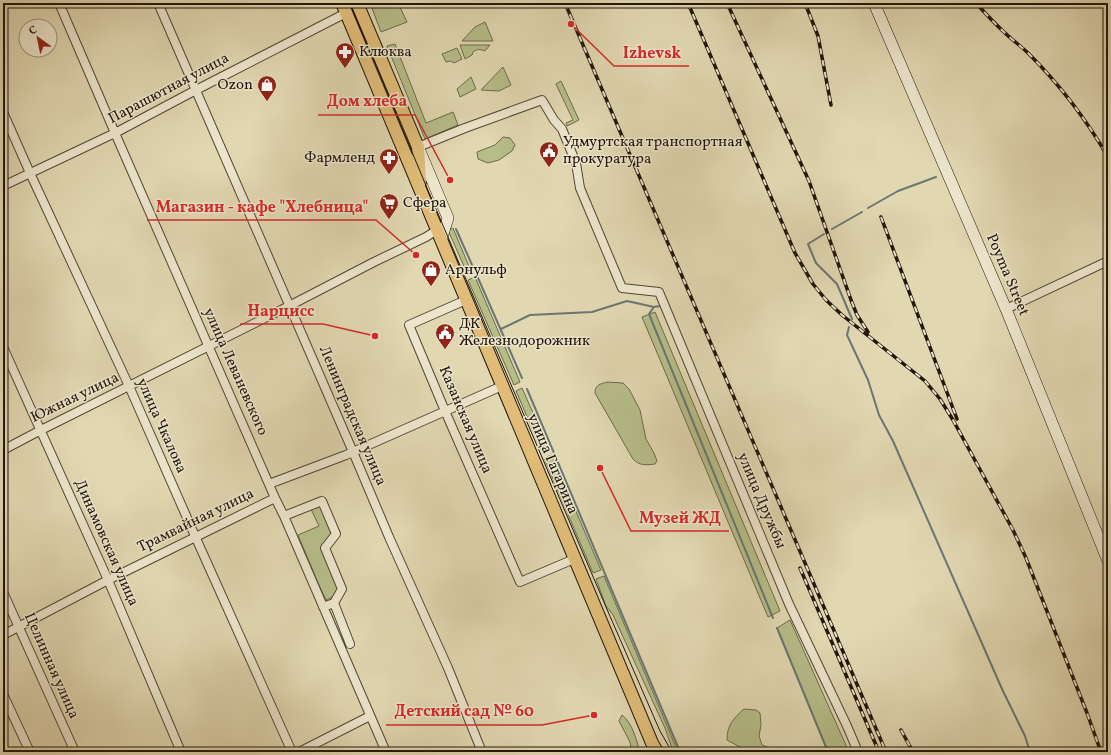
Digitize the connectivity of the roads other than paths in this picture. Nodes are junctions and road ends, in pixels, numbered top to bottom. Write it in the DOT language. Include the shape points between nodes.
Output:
graph roads {
  1 [pos="59,3"];
  2 [pos="158,3"];
  3 [pos="357,3"];
  4 [pos="874,3"];
  5 [pos="344,8"];
  6 [pos="196,90"];
  7 [pos="3,112"];
  8 [pos="114,134"];
  9 [pos="418,147"];
  10 [pos="30,174"];
  11 [pos="3,186"];
  12 [pos="419,187"];
  13 [pos="439,235"];
  14 [pos="1108,261"];
  15 [pos="466,300"];
  16 [pos="289,306"];
  17 [pos="1006,309"];
  18 [pos="3,347"];
  19 [pos="209,347"];
  20 [pos="129,386"];
  21 [pos="502,386"];
  22 [pos="445,411"];
  23 [pos="41,430"];
  24 [pos="3,450"];
  25 [pos="353,452"];
  26 [pos="269,484"];
  27 [pos="275,498"];
  28 [pos="284,516"];
  29 [pos="195,536"];
  30 [pos="574,559"];
  31 [pos="1108,561"];
  32 [pos="108,580"];
  33 [pos="3,592"];
  34 [pos="334,603"];
  35 [pos="324,607"];
  36 [pos="18,627"];
  37 [pos="3,635"];
  38 [pos="350,644"];
  39 [pos="3,694"];
  40 [pos="370,716"];
  41 [pos="30,752"];
  42 [pos="75,752"];
  43 [pos="181,752"];
  44 [pos="292,752"];
  45 [pos="299,752"];
  46 [pos="386,752"];
  47 [pos="482,752"];
  48 [pos="657,752"];
  49 [pos="858,752"];
  1 -- 8 [label="street, улица Леваневского"];
  2 -- 6 [label="street, Ленинградская улица"];
  3 -- 9 [label="main road, улица Гагарина"];
  4 -- 17 [label="main road, Poyma Street"];
  5 -- 6 [label="street, Парашютная улица"];
  5 -- 12 [label="main road, улица Гагарина"];
  6 -- 8 [label="street, Парашютная улица"];
  6 -- 16 [label="street, Ленинградская улица"];
  7 -- 10 [label="street, улица Чкалова"];
  8 -- 10 [label="street, Парашютная улица"];
  8 -- 19 [label="street, улица Леваневского"];
  9 -- 12 [label="main road, улица Гагарина"];
  9 -- 13 [label="main road" via="448,218"];
  9 -- 49 [label="street, улица Дружбы" via="542,100 565,135 576,162 580,188 622,288 659,292 789,604"];
  10 -- 11 [label="street, Парашютная улица"];
  10 -- 20 [label="street, улица Чкалова"];
  12 -- 13 [label="main road, улица Гагарина"];
  13 -- 15 [label="main road, улица Гагарина"];
  13 -- 16 [label="street, Южная улица" via="426,237"];
  14 -- 17 [label="street"];
  15 -- 21 [label="main road, улица Гагарина"];
  15 -- 22 [label="street, Казанская улица" via="409,324"];
  16 -- 19 [label="street, Южная улица"];
  16 -- 25 [label="street, Ленинградская улица"];
  17 -- 31 [label="main road, Poyma Street"];
  18 -- 23 [label="street, Динамовская улица"];
  19 -- 20 [label="street, Южная улица"];
  19 -- 26 [label="street, улица Леваневского"];
  20 -- 23 [label="street, Южная улица"];
  20 -- 29 [label="street, улица Чкалова"];
  21 -- 22 [label="street, Трамвайная улица"];
  21 -- 30 [label="main road, улица Гагарина"];
  22 -- 25 [label="street, Трамвайная улица"];
  22 -- 30 [label="street, Казанская улица" via="520,582"];
  23 -- 24 [label="street, Южная улица"];
  23 -- 32 [label="street, Динамовская улица"];
  25 -- 26 [label="street, Трамвайная улица"];
  25 -- 47 [label="street, Ленинградская улица"];
  26 -- 27 [label="street, улица Леваневского"];
  27 -- 28 [label="street, улица Леваневского"];
  27 -- 29 [label="street, Трамвайная улица"];
  28 -- 34 [label="street" via="322,501 336,534 325,548 342,589"];
  28 -- 35 [label="street, улица Леваневского"];
  29 -- 32 [label="street, Трамвайная улица"];
  29 -- 44 [label="street, улица Чкалова"];
  30 -- 48 [label="main road, улица Гагарина"];
  32 -- 36 [label="street, Трамвайная улица"];
  32 -- 43 [label="street, Динамовская улица"];
  33 -- 36 [label="street, Целинная улица"];
  34 -- 35 [label="street"];
  34 -- 38 [label="street"];
  35 -- 40 [label="street, улица Леваневского"];
  36 -- 37 [label="street, Трамвайная улица"];
  36 -- 42 [label="street, Целинная улица"];
  39 -- 41 [label="street"];
  40 -- 45 [label="street"];
  40 -- 46 [label="street, улица Леваневского"];
}
